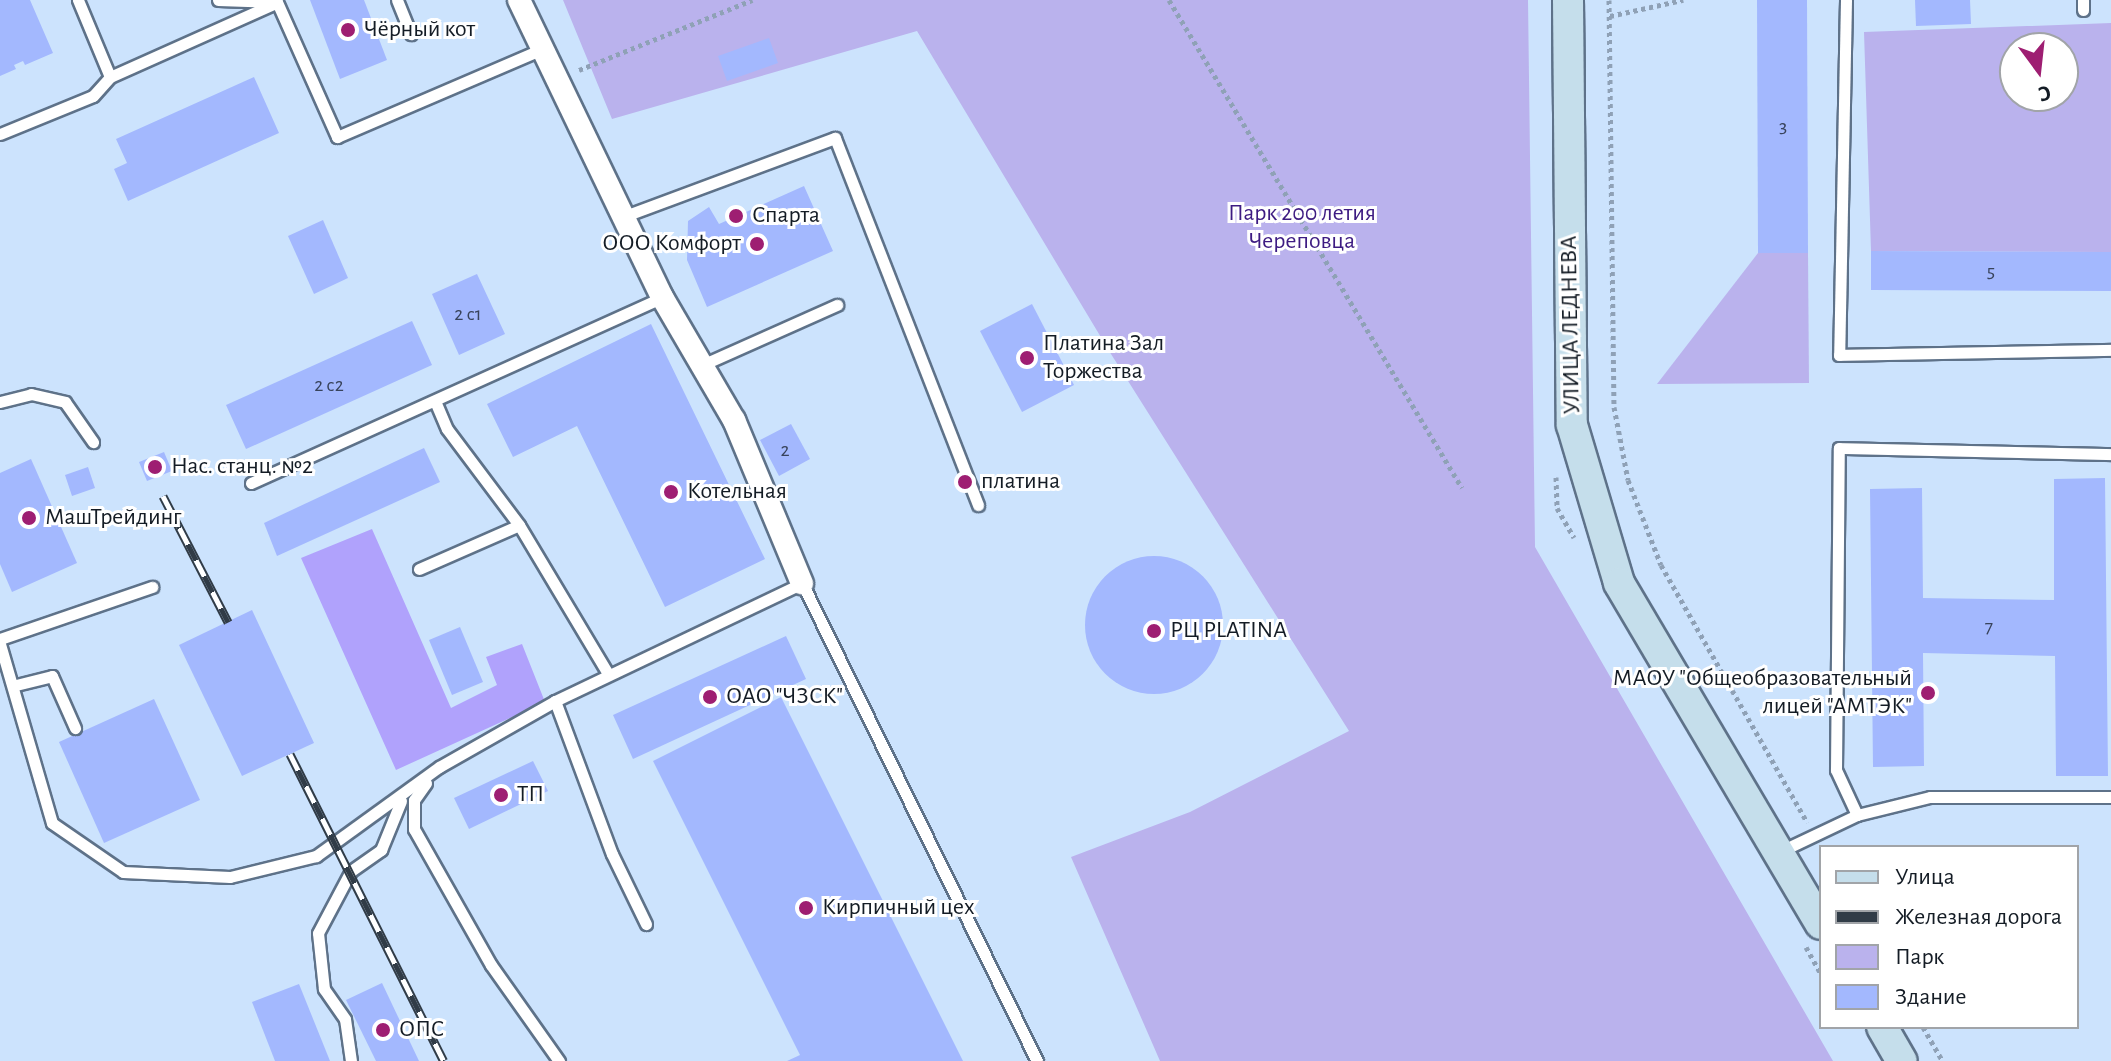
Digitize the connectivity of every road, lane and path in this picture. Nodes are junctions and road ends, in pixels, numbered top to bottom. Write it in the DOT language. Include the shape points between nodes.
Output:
graph roads {
  1 [pos="78,0"];
  2 [pos="218,0"];
  3 [pos="397,0"];
  4 [pos="519,0"];
  5 [pos="752,0"];
  6 [pos="1169,0"];
  7 [pos="1568,0"];
  8 [pos="1609,0"];
  9 [pos="1683,0"];
  10 [pos="1846,0"];
  11 [pos="277,2"];
  12 [pos="1610,16"];
  13 [pos="411,34"];
  14 [pos="542,49"];
  15 [pos="110,77"];
  16 [pos="556,80"];
  17 [pos="0,134"];
  18 [pos="625,216"];
  19 [pos="662,297"];
  20 [pos="837,305"];
  21 [pos="2111,350"];
  22 [pos="702,365"];
  23 [pos="435,401"];
  24 [pos="0,402"];
  25 [pos="93,442"];
  26 [pos="2111,454"];
  27 [pos="251,483"];
  28 [pos="1462,488"];
  29 [pos="978,505"];
  30 [pos="519,525"];
  31 [pos="419,569"];
  32 [pos="802,583"];
  33 [pos="152,587"];
  34 [pos="0,641"];
  35 [pos="607,672"];
  36 [pos="16,685"];
  37 [pos="555,701"];
  38 [pos="75,728"];
  39 [pos="439,767"];
  40 [pos="402,797"];
  41 [pos="2111,797"];
  42 [pos="1857,815"];
  43 [pos="1814,836"];
  44 [pos="1779,853"];
  45 [pos="1819,921"];
  46 [pos="646,924"];
  47 [pos="1883,1029"];
  48 [pos="1924,1029"];
  49 [pos="351,1061"];
  50 [pos="559,1061"];
  51 [pos="1037,1061"];
  52 [pos="1902,1061"];
  53 [pos="1943,1061"];
  1 -- 15 [label="lane"];
  2 -- 11 [label="lane"];
  3 -- 13 [label="lane"];
  4 -- 14 [label="street"];
  5 -- 16 [label="path"];
  6 -- 28 [label="path"];
  7 -- 44 [label="street, УЛИЦА ЛЕДНЕВА" via="1572,425 1619,583"];
  8 -- 12 [label="path"];
  9 -- 12 [label="path"];
  10 -- 21 [label="lane" via="1839,355"];
  11 -- 14 [label="lane" via="337,137"];
  11 -- 15 [label="lane"];
  12 -- 43 [label="path" via="1614,407 1628,480 1661,565"];
  14 -- 16 [label="street"];
  15 -- 17 [label="lane" via="93,96"];
  16 -- 18 [label="street"];
  18 -- 19 [label="street"];
  18 -- 29 [label="lane" via="835,138"];
  19 -- 22 [label="street"];
  19 -- 23 [label="lane"];
  20 -- 22 [label="lane"];
  22 -- 32 [label="street" via="734,420"];
  23 -- 27 [label="lane"];
  23 -- 30 [label="lane" via="447,429"];
  24 -- 25 [label="lane" via="31,394 65,402"];
  26 -- 42 [label="lane" via="1839,448 1836,770"];
  30 -- 31 [label="lane"];
  30 -- 35 [label="lane"];
  32 -- 35 [label="lane"];
  32 -- 51 [label="lane"];
  33 -- 34 [label="lane"];
  34 -- 36 [label="lane"];
  35 -- 37 [label="lane"];
  36 -- 38 [label="lane" via="52,676"];
  36 -- 40 [label="lane" via="52,823 123,872 230,877 316,856"];
  37 -- 39 [label="lane"];
  37 -- 46 [label="lane" via="612,854"];
  39 -- 40 [label="lane"];
  39 -- 50 [label="lane" via="414,800 414,829 491,965"];
  40 -- 49 [label="lane" via="381,850 351,871 318,933 324,989 345,1019"];
  41 -- 42 [label="lane" via="1930,797"];
  42 -- 43 [label="lane"];
  43 -- 44 [label="lane"];
  44 -- 45 [label="street, УЛИЦА ЛЕДНЕВА"];
  47 -- 52 [label="street"];
  48 -- 53 [label="path"];
}
